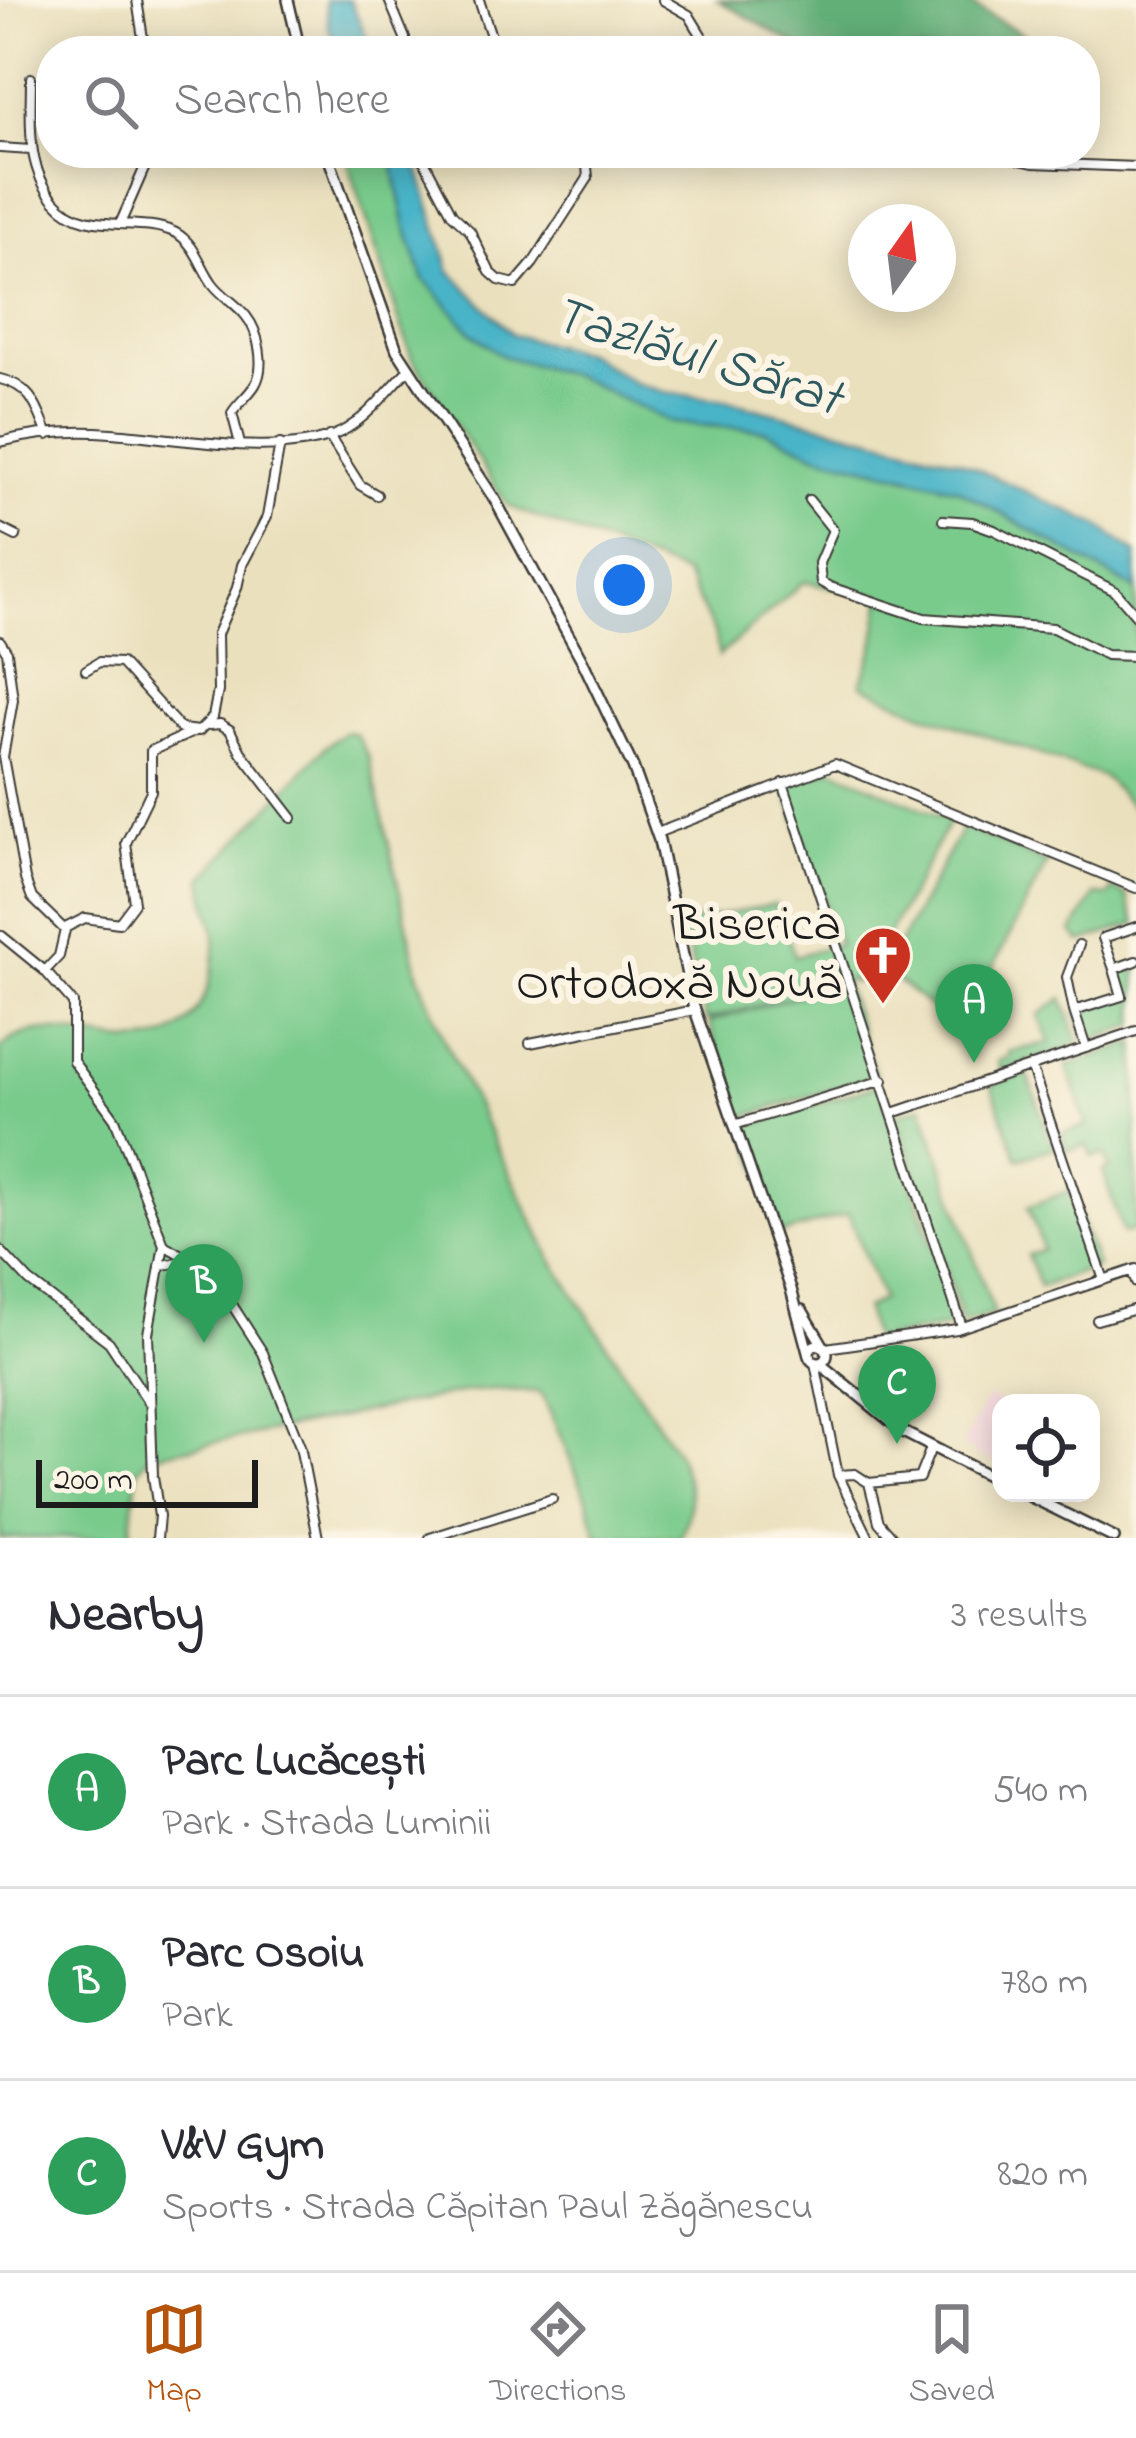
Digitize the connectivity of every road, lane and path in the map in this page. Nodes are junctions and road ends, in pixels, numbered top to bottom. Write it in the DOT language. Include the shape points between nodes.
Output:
graph roads {
  1 [pos="136,0"];
  2 [pos="288,0"];
  3 [pos="389,0"];
  4 [pos="479,0"];
  5 [pos="663,0"];
  6 [pos="142,36"];
  7 [pos="296,36"];
  8 [pos="404,36"];
  9 [pos="491,36"];
  10 [pos="702,36"];
  11 [pos="31,78"];
  12 [pos="0,148"];
  13 [pos="31,150"];
  14 [pos="36,166"];
  15 [pos="1100,166"];
  16 [pos="1136,167"];
  17 [pos="37,168"];
  18 [pos="144,168"];
  19 [pos="332,168"];
  20 [pos="428,168"];
  21 [pos="587,168"];
  22 [pos="120,224"];
  23 [pos="409,369"];
  24 [pos="0,379"];
  25 [pos="48,435"];
  26 [pos="329,436"];
  27 [pos="0,442"];
  28 [pos="240,444"];
  29 [pos="280,444"];
  30 [pos="377,495"];
  31 [pos="809,500"];
  32 [pos="943,520"];
  33 [pos="0,529"];
  34 [pos="16,536"];
  35 [pos="1136,615"];
  36 [pos="0,641"];
  37 [pos="1136,656"];
  38 [pos="86,670"];
  39 [pos="207,725"];
  40 [pos="194,732"];
  41 [pos="1,754"];
  42 [pos="783,783"];
  43 [pos="292,818"];
  44 [pos="657,832"];
  45 [pos="1134,887"];
  46 [pos="1136,897"];
  47 [pos="1136,927"];
  48 [pos="65,928"];
  49 [pos="2,936"];
  50 [pos="1079,945"];
  51 [pos="1136,961"];
  52 [pos="1114,969"];
  53 [pos="45,971"];
  54 [pos="695,1010"];
  55 [pos="1074,1011"];
  56 [pos="1136,1031"];
  57 [pos="530,1043"];
  58 [pos="1087,1048"];
  59 [pos="1031,1066"];
  60 [pos="883,1080"];
  61 [pos="893,1113"];
  62 [pos="734,1125"];
  63 [pos="164,1245"];
  64 [pos="0,1250"];
  65 [pos="190,1260"];
  66 [pos="160,1266"];
  67 [pos="1134,1270"];
  68 [pos="1104,1280"];
  69 [pos="1136,1283"];
  70 [pos="791,1289"];
  71 [pos="1136,1309"];
  72 [pos="1097,1319"];
  73 [pos="962,1327"];
  74 [pos="826,1349"];
  75 [pos="815,1360"];
  76 [pos="853,1389"];
  77 [pos="151,1405"];
  78 [pos="931,1448"];
  79 [pos="838,1475"];
  80 [pos="992,1478"];
  81 [pos="869,1483"];
  82 [pos="552,1499"];
  83 [pos="1041,1502"];
  84 [pos="157,1538"];
  85 [pos="318,1538"];
  86 [pos="430,1538"];
  87 [pos="868,1538"];
  88 [pos="893,1538"];
  89 [pos="1114,1538"];
  1 -- 6 [label="street"];
  2 -- 7 [label="main road"];
  3 -- 8 [label="street"];
  4 -- 9 [label="street"];
  5 -- 10 [label="street" via="689,15"];
  11 -- 13 [label="street"];
  12 -- 13 [label="street"];
  13 -- 14 [label="street"];
  15 -- 16 [label="street"];
  17 -- 22 [label="street" via="64,210"];
  18 -- 22 [label="street"];
  19 -- 23 [label="main road"];
  20 -- 21 [label="street" via="490,272 515,284 589,178"];
  22 -- 28 [label="street" via="178,234 248,318 261,366 232,413"];
  23 -- 26 [label="street" via="359,421"];
  23 -- 44 [label="main road" via="495,500 582,660"];
  24 -- 25 [label="street" via="29,393"];
  25 -- 27 [label="street"];
  25 -- 28 [label="street"];
  26 -- 29 [label="street"];
  26 -- 30 [label="street" via="360,485"];
  28 -- 29 [label="street"];
  29 -- 39 [label="street" via="267,517 217,634 218,691"];
  31 -- 37 [label="street" via="832,530 819,563 821,582 830,587 923,619 1052,628 1112,658"];
  32 -- 35 [label="street" via="994,530 1114,591"];
  33 -- 34 [label="street"];
  36 -- 41 [label="street" via="13,700"];
  38 -- 40 [label="street" via="122,663 176,725"];
  39 -- 40 [label="street"];
  39 -- 43 [label="street" via="230,730"];
  40 -- 48 [label="street" via="151,751 149,797 126,843 135,890 129,914 119,923 86,918"];
  41 -- 48 [label="street" via="26,886"];
  42 -- 44 [label="street"];
  42 -- 45 [label="street" via="823,766 848,767"];
  42 -- 60 [label="street"];
  44 -- 54 [label="main road"];
  45 -- 46 [label="street"];
  47 -- 52 [label="street" via="1103,938"];
  48 -- 53 [label="street" via="62,950"];
  49 -- 53 [label="street"];
  50 -- 55 [label="street" via="1066,977"];
  51 -- 52 [label="street"];
  52 -- 55 [label="street" via="1122,996"];
  53 -- 63 [label="street" via="76,1010 76,1069 111,1112"];
  54 -- 57 [label="street"];
  54 -- 62 [label="main road"];
  55 -- 58 [label="street"];
  56 -- 58 [label="street"];
  58 -- 59 [label="street"];
  59 -- 61 [label="street"];
  59 -- 68 [label="street"];
  60 -- 61 [label="street"];
  60 -- 62 [label="street"];
  61 -- 73 [label="street"];
  62 -- 70 [label="main road"];
  63 -- 65 [label="street"];
  63 -- 66 [label="street"];
  64 -- 77 [label="street" via="109,1342"];
  65 -- 66 [label="street"];
  65 -- 85 [label="street" via="245,1320 263,1353 300,1446"];
  66 -- 77 [label="street" via="148,1334"];
  67 -- 68 [label="street"];
  67 -- 69 [label="street"];
  68 -- 73 [label="street"];
  70 -- 74 [label="main road"];
  70 -- 75 [label="main road"];
  71 -- 72 [label="street"];
  73 -- 74 [label="street"];
  74 -- 75 [label="main road" via="826,1359"];
  74 -- 76 [label="main road"];
  75 -- 76 [label="main road"];
  75 -- 79 [label="street"];
  76 -- 78 [label="main road"];
  77 -- 84 [label="street"];
  78 -- 80 [label="main road"];
  78 -- 81 [label="street" via="919,1478"];
  79 -- 81 [label="street"];
  79 -- 87 [label="street"];
  81 -- 88 [label="street" via="879,1522"];
  82 -- 86 [label="street"];
  83 -- 89 [label="main road"];
}
